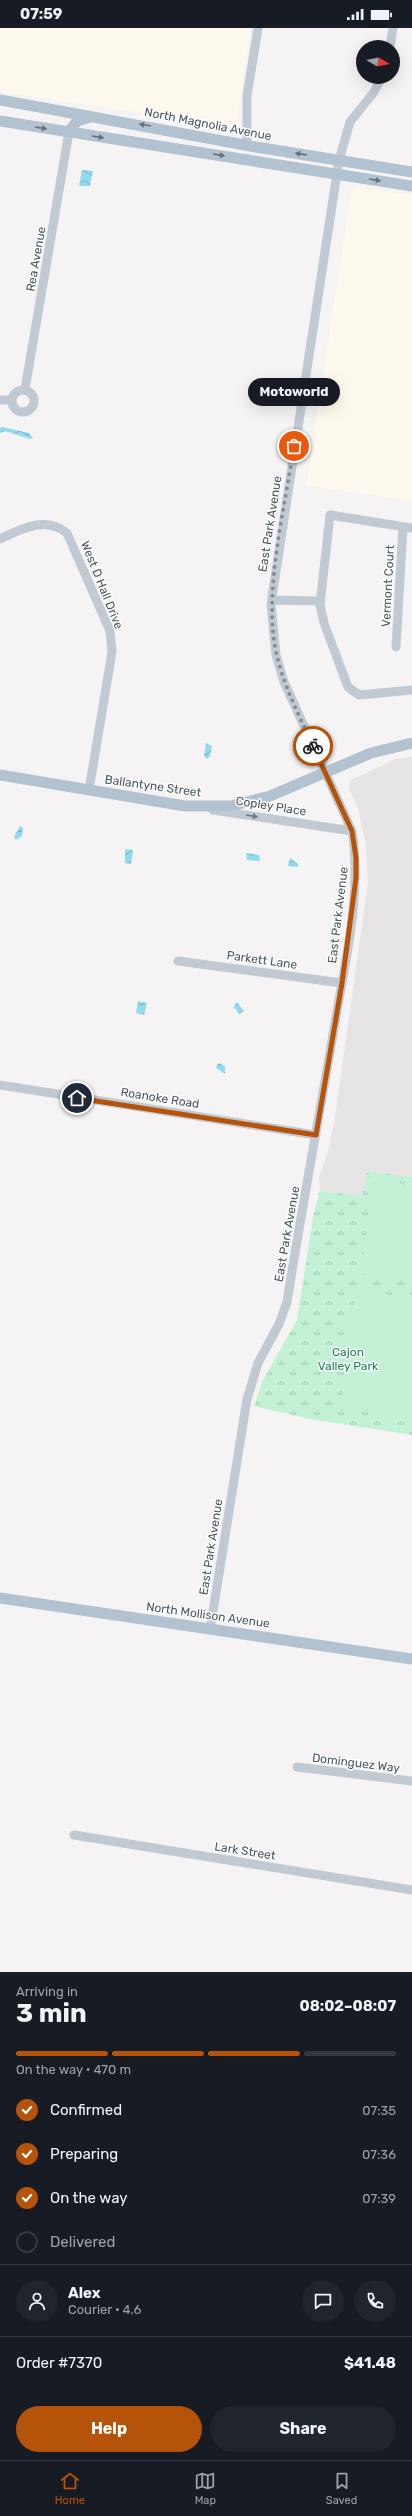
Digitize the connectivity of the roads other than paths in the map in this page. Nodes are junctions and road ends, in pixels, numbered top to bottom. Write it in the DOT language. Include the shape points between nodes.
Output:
graph roads {
  1 [pos="258,28"];
  2 [pos="393,28"];
  3 [pos="391,40"];
  4 [pos="378,84"];
  5 [pos="0,100"];
  6 [pos="96,116"];
  7 [pos="0,121"];
  8 [pos="69,132"];
  9 [pos="184,132"];
  10 [pos="247,145"];
  11 [pos="180,149"];
  12 [pos="339,160"];
  13 [pos="412,172"];
  14 [pos="337,174"];
  15 [pos="412,186"];
  16 [pos="24,389"];
  17 [pos="0,400"];
  18 [pos="12,400"];
  19 [pos="407,527"];
  20 [pos="0,539"];
  21 [pos="272,600"];
  22 [pos="320,601"];
  23 [pos="396,647"];
  24 [pos="412,690"];
  25 [pos="412,743"];
  26 [pos="324,772"];
  27 [pos="0,775"];
  28 [pos="90,790"];
  29 [pos="186,806"];
  30 [pos="352,831"];
  31 [pos="178,961"];
  32 [pos="342,983"];
  33 [pos="0,1085"];
  34 [pos="316,1135"];
  35 [pos="0,1598"];
  36 [pos="210,1630"];
  37 [pos="412,1659"];
  38 [pos="297,1767"];
  39 [pos="412,1781"];
  40 [pos="74,1835"];
  41 [pos="412,1890"];
  1 -- 10 [label="street" via="247,96"];
  2 -- 3 [label="street"];
  4 -- 12 [label="street, East Park Avenue" via="350,122"];
  5 -- 6 [label="main road, North Magnolia Avenue"];
  6 -- 8 [label="main road" via="77,121"];
  9 -- 6 [label="main road, North Magnolia Avenue, one-way"];
  7 -- 8 [label="main road, one-way"];
  8 -- 11 [label="main road, one-way"];
  8 -- 16 [label="street, Rea Avenue"];
  9 -- 10 [label="main road, North Magnolia Avenue"];
  9 -- 11 [label="main road"];
  12 -- 10 [label="main road, North Magnolia Avenue, one-way"];
  11 -- 14 [label="main road, one-way"];
  12 -- 13 [label="main road, North Magnolia Avenue"];
  12 -- 14 [label="street, East Park Avenue"];
  14 -- 15 [label="main road, one-way"];
  14 -- 21 [label="street, East Park Avenue"];
  16 -- 18 [label="street" via="17,391"];
  16 -- 18 [label="street" via="34,397 31,409 24,412 17,410"];
  17 -- 18 [label="street"];
  19 -- 22 [label="street" via="330,515"];
  19 -- 23 [label="street, Vermont Court"];
  20 -- 28 [label="street, West D Hall Drive" via="41,523 58,526 67,533 110,631 112,652"];
  21 -- 22 [label="street"];
  21 -- 26 [label="street, East Park Avenue" via="276,655 284,682"];
  22 -- 24 [label="street" via="324,623 348,688 359,695"];
  25 -- 26 [label="main road, Ballantyne Street" via="371,753"];
  26 -- 29 [label="main road, Ballantyne Street" via="248,803 208,807"];
  26 -- 30 [label="street, East Park Avenue"];
  27 -- 28 [label="main road, Ballantyne Street"];
  28 -- 29 [label="main road, Ballantyne Street"];
  29 -- 30 [label="street, Copley Place, one-way"];
  30 -- 32 [label="street, East Park Avenue" via="356,854 356,878"];
  31 -- 32 [label="street, Parkett Lane"];
  32 -- 34 [label="street, East Park Avenue"];
  33 -- 34 [label="street, Roanoke Road"];
  34 -- 36 [label="street, East Park Avenue" via="287,1302 279,1324 258,1362 247,1398"];
  35 -- 36 [label="main road, North Mollison Avenue"];
  36 -- 37 [label="main road, North Mollison Avenue" via="284,1638"];
  38 -- 39 [label="street, Dominguez Way"];
  40 -- 41 [label="street, Lark Street"];
}
